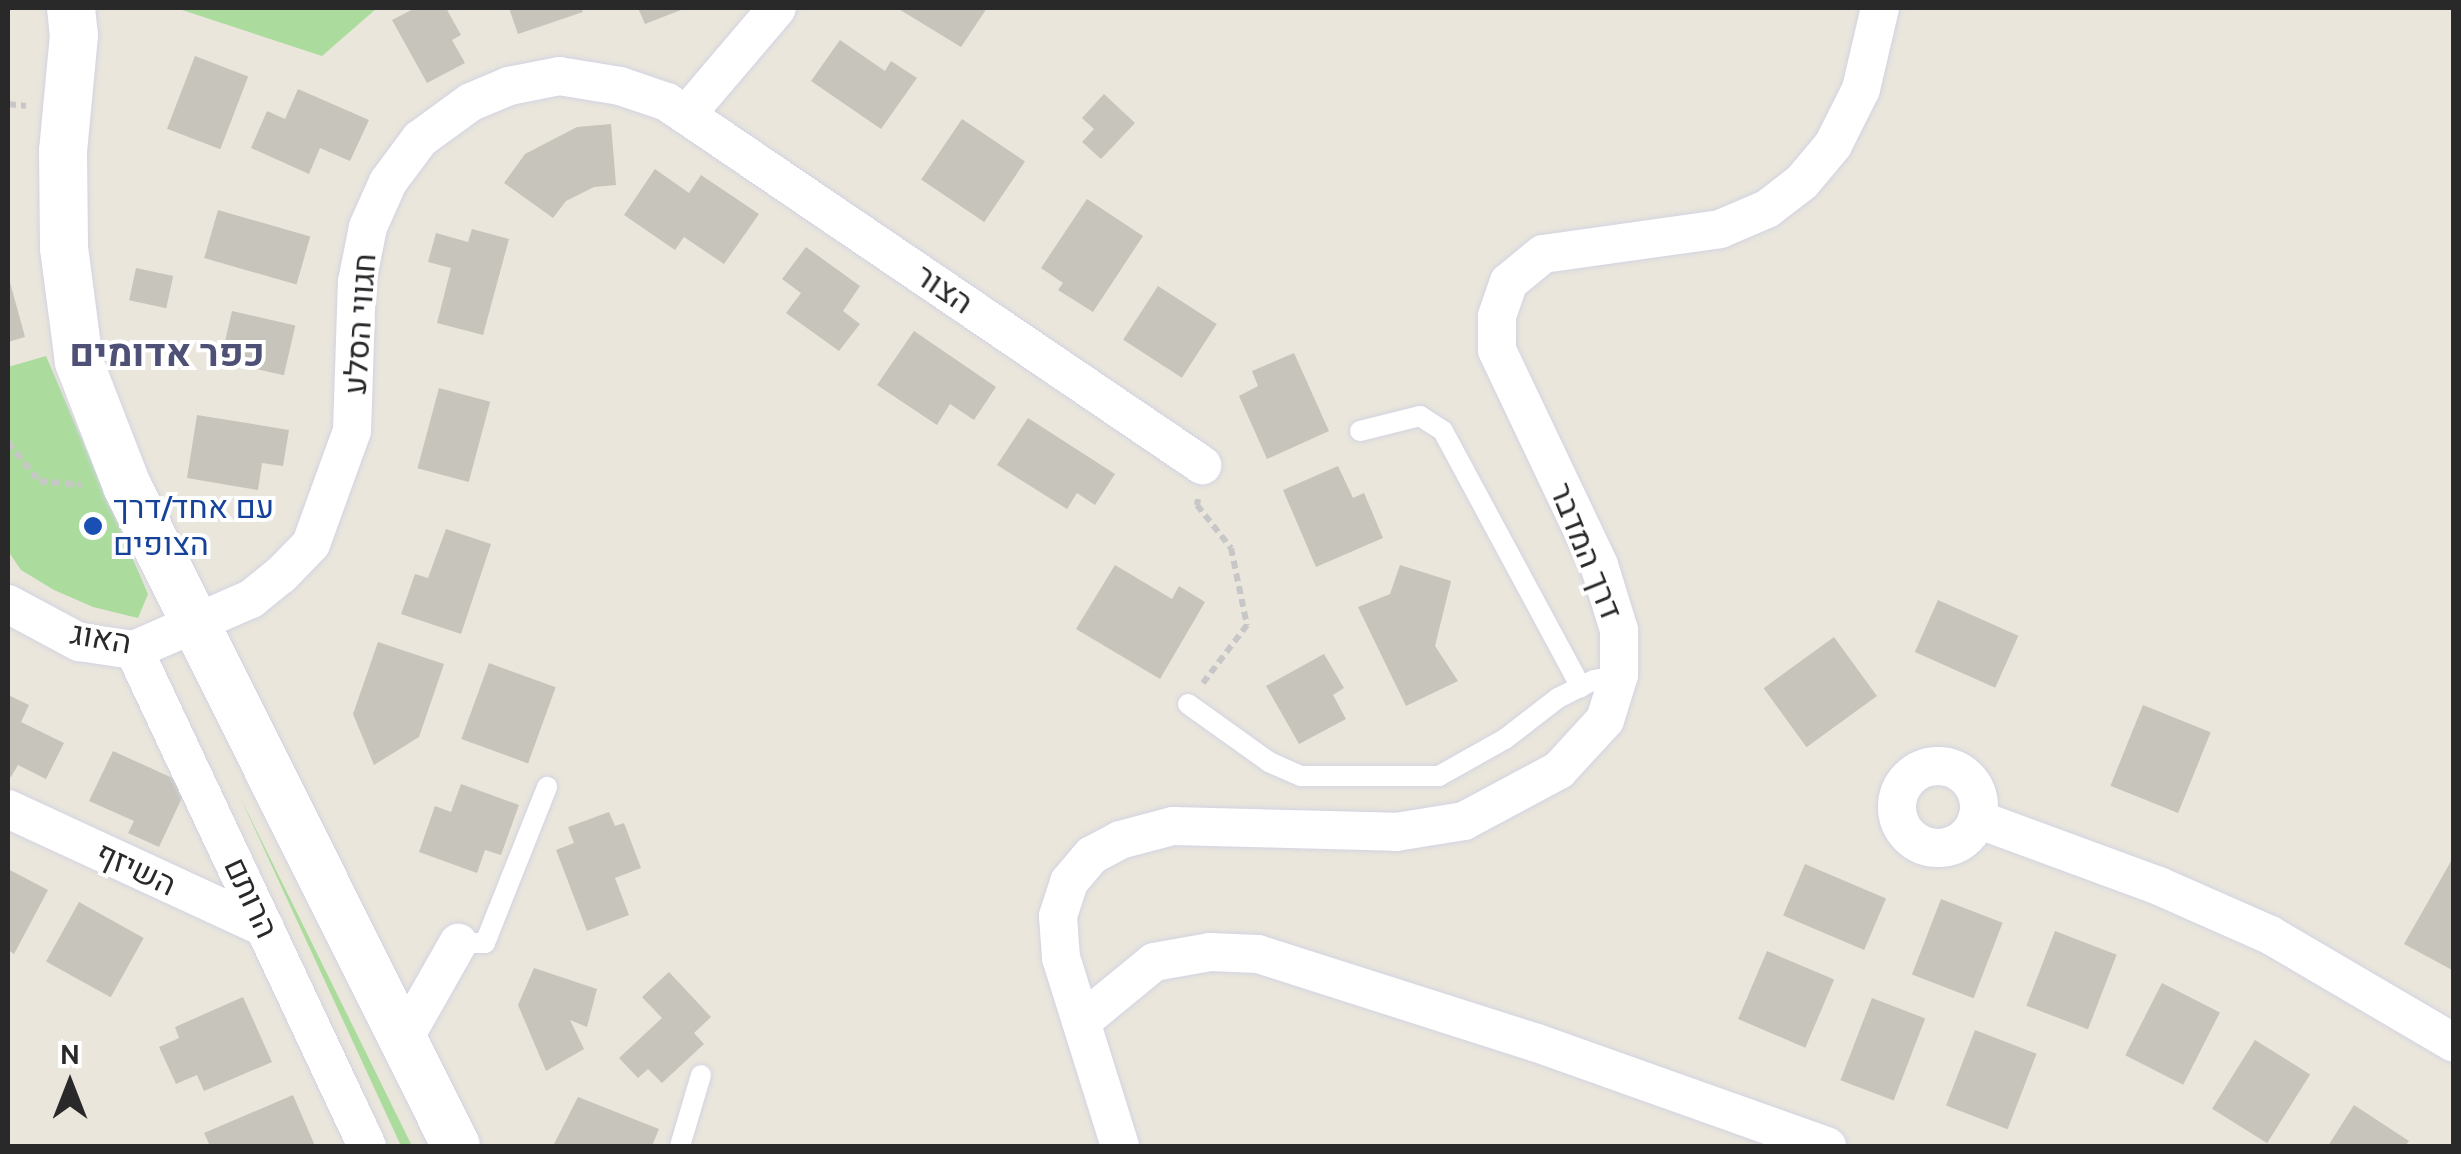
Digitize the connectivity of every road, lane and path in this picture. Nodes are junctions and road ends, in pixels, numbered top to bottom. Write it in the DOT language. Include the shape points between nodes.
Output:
graph roads {
  1 [pos="70,8"];
  2 [pos="104,8"];
  3 [pos="777,8"];
  4 [pos="1880,8"];
  5 [pos="68,86"];
  6 [pos="686,114"];
  7 [pos="1360,431"];
  8 [pos="8,442"];
  9 [pos="1202,465"];
  10 [pos="127,486"];
  11 [pos="8,604"];
  12 [pos="196,626"];
  13 [pos="134,650"];
  14 [pos="1619,675"];
  15 [pos="1582,686"];
  16 [pos="1188,704"];
  17 [pos="548,788"];
  18 [pos="8,810"];
  19 [pos="1978,820"];
  20 [pos="265,928"];
  21 [pos="458,943"];
  22 [pos="1081,1022"];
  23 [pos="403,1040"];
  24 [pos="2454,1043"];
  25 [pos="701,1075"];
  26 [pos="367,1146"];
  27 [pos="456,1146"];
  28 [pos="680,1146"];
  29 [pos="1120,1146"];
  30 [pos="1828,1146"];
  1 -- 5 [label="street"];
  2 -- 5 [label="street"];
  3 -- 6 [label="street"];
  4 -- 14 [label="street, דרך המדבר" via="1861,89 1833,145 1767,209 1720,229 1542,254 1509,282 1498,316 1498,350 1599,566 1619,630"];
  5 -- 10 [label="street" via="63,190 70,307 80,362"];
  6 -- 9 [label="street, הצור"];
  6 -- 12 [label="street, חגווי הסלע" via="620,86 560,76 471,102 420,138 388,182 368,227 357,282 352,431 310,544 251,598"];
  7 -- 15 [label="lane" via="1420,416 1443,431"];
  8 -- 10 [label="path" via="39,480"];
  9 -- 16 [label="path" via="1197,504 1231,548 1248,625"];
  10 -- 12 [label="street"];
  11 -- 13 [label="street, האוג" via="80,642"];
  12 -- 13 [label="street, האוג"];
  12 -- 23 [label="street"];
  13 -- 20 [label="street, הרותם"];
  14 -- 15 [label="lane"];
  14 -- 22 [label="street, דרך המדבר" via="1604,720 1560,770 1464,821 1396,832 1174,826 1092,854 1070,882 1058,916 1061,958"];
  15 -- 16 [label="lane" via="1468,764 1439,776 1301,776 1269,762"];
  17 -- 21 [label="lane" via="486,943"];
  18 -- 20 [label="street, השיזף"];
  19 -- 24 [label="street" via="2256,928"];
  20 -- 26 [label="street, הרותם"];
  21 -- 23 [label="street"];
  22 -- 29 [label="street, דרך המדבר"];
  22 -- 30 [label="street" via="1154,962 1210,952 1258,954"];
  23 -- 27 [label="street"];
  25 -- 28 [label="lane"];
}
